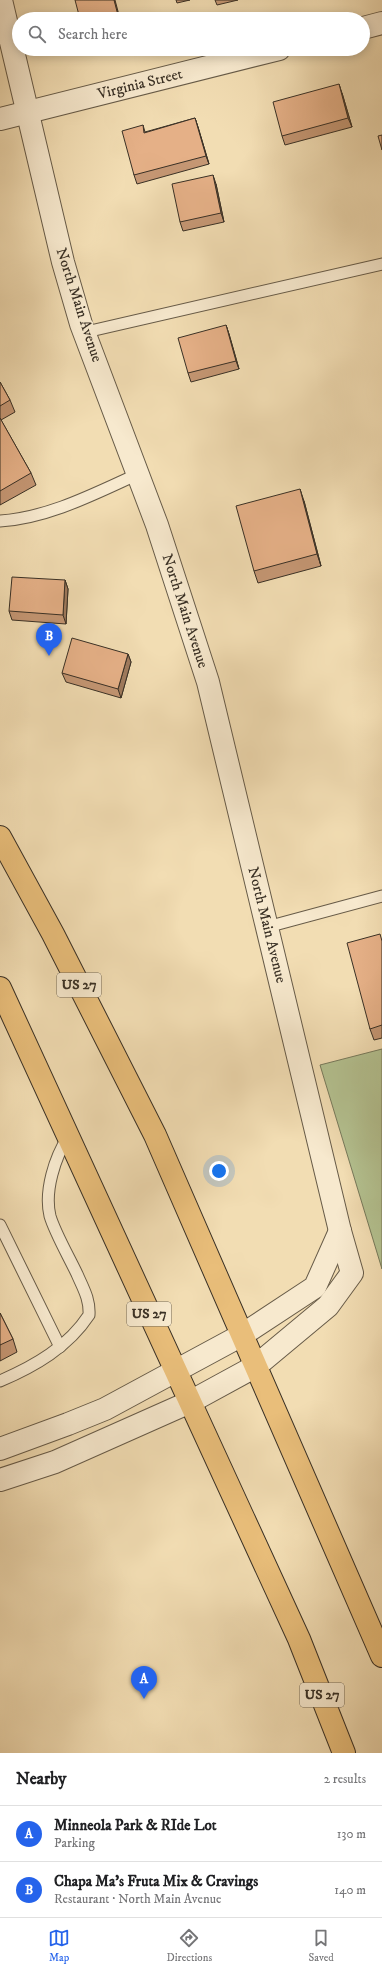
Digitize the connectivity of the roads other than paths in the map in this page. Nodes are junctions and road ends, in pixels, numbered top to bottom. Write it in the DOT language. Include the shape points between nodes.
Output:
graph roads {
  1 [pos="0,0"];
  2 [pos="382,23"];
  3 [pos="370,26"];
  4 [pos="12,48"];
  5 [pos="14,56"];
  6 [pos="251,56"];
  7 [pos="28,112"];
  8 [pos="0,119"];
  9 [pos="382,264"];
  10 [pos="86,332"];
  11 [pos="138,474"];
  12 [pos="0,522"];
  13 [pos="0,837"];
  14 [pos="382,896"];
  15 [pos="267,927"];
  16 [pos="0,988"];
  17 [pos="68,1137"];
  18 [pos="0,1225"];
  19 [pos="340,1231"];
  20 [pos="242,1335"];
  21 [pos="60,1347"];
  22 [pos="256,1366"];
  23 [pos="176,1371"];
  24 [pos="0,1381"];
  25 [pos="190,1402"];
  26 [pos="0,1449"];
  27 [pos="0,1480"];
  28 [pos="382,1656"];
  29 [pos="344,1753"];
  1 -- 4 [label="street, North Main Avenue"];
  2 -- 3 [label="street"];
  5 -- 7 [label="street, North Main Avenue"];
  6 -- 7 [label="street, Virginia Street"];
  7 -- 8 [label="street, Virginia Street"];
  7 -- 10 [label="street, North Main Avenue" via="63,262"];
  9 -- 10 [label="lane"];
  10 -- 11 [label="street, North Main Avenue"];
  11 -- 12 [label="lane" via="46,512"];
  11 -- 15 [label="street, North Main Avenue" via="208,682"];
  13 -- 20 [label="highway, US 27" via="53,934 155,1135"];
  14 -- 15 [label="lane"];
  15 -- 19 [label="street, North Main Avenue"];
  16 -- 17 [label="highway, US 27"];
  17 -- 21 [label="lane" via="53,1168 49,1197 50,1216 90,1305 89,1314 84,1322"];
  17 -- 23 [label="highway, US 27"];
  18 -- 21 [label="lane"];
  19 -- 20 [label="street" via="315,1287"];
  19 -- 22 [label="street, North Main Avenue" via="352,1273 328,1306"];
  20 -- 22 [label="highway, US 27"];
  20 -- 23 [label="street"];
  21 -- 24 [label="lane" via="30,1368"];
  22 -- 25 [label="street"];
  22 -- 28 [label="highway, US 27"];
  23 -- 25 [label="highway, US 27"];
  23 -- 26 [label="street" via="128,1397 68,1424"];
  25 -- 27 [label="street" via="55,1462"];
  25 -- 29 [label="highway, US 27" via="299,1638"];
}
